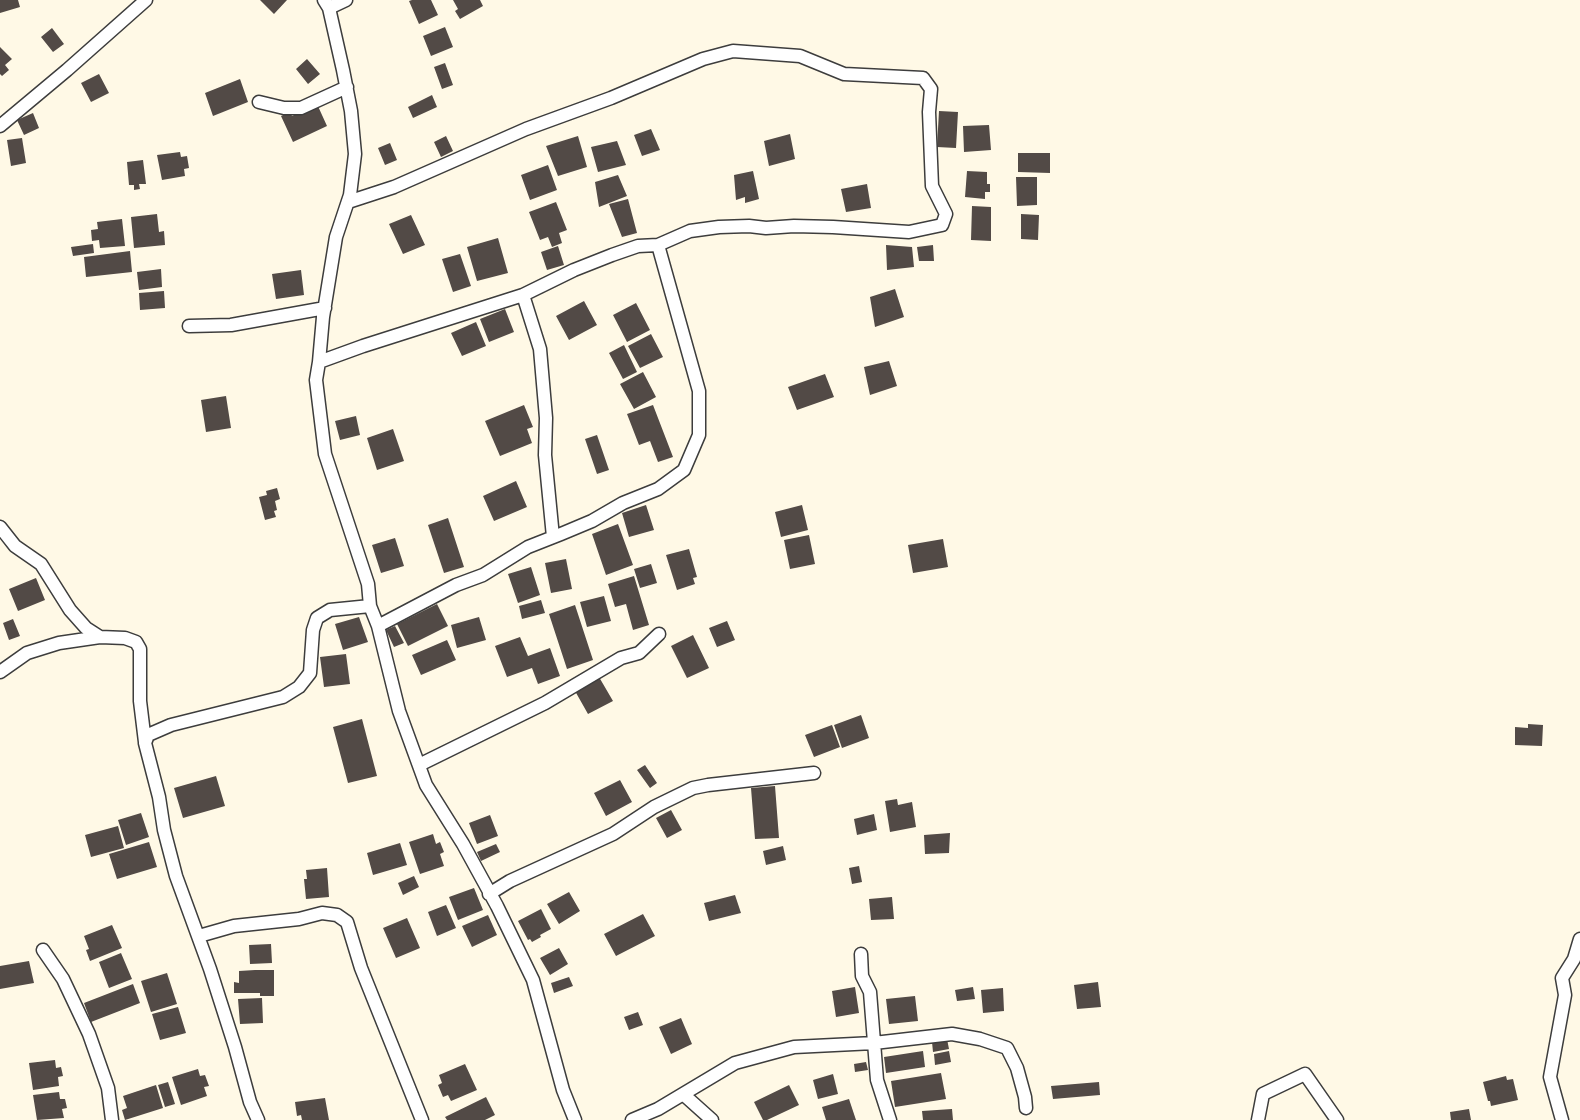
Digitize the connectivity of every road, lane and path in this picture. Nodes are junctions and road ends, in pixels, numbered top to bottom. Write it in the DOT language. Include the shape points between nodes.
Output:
graph roads {
  1 [pos="146,0"];
  2 [pos="346,0"];
  3 [pos="327,4"];
  4 [pos="347,87"];
  5 [pos="260,102"];
  6 [pos="0,126"];
  7 [pos="348,202"];
  8 [pos="658,245"];
  9 [pos="523,295"];
  10 [pos="325,308"];
  11 [pos="189,326"];
  12 [pos="320,362"];
  13 [pos="0,527"];
  14 [pos="552,537"];
  15 [pos="370,606"];
  16 [pos="378,626"];
  17 [pos="659,634"];
  18 [pos="100,637"];
  19 [pos="0,672"];
  20 [pos="145,743"];
  21 [pos="419,765"];
  22 [pos="814,772"];
  23 [pos="489,894"];
  24 [pos="199,936"];
  25 [pos="1580,939"];
  26 [pos="43,950"];
  27 [pos="861,954"];
  28 [pos="874,1043"];
  29 [pos="682,1094"];
  30 [pos="1026,1108"];
  31 [pos="112,1120"];
  32 [pos="258,1120"];
  33 [pos="422,1120"];
  34 [pos="575,1120"];
  35 [pos="632,1120"];
  36 [pos="712,1120"];
  37 [pos="890,1120"];
  38 [pos="1258,1120"];
  39 [pos="1337,1120"];
  40 [pos="1562,1120"];
  1 -- 6 [label="street"];
  2 -- 3 [label="street"];
  3 -- 4 [label="street"];
  4 -- 5 [label="street" via="301,108"];
  4 -- 7 [label="street" via="355,154"];
  7 -- 8 [label="street" via="704,59 733,51 800,56 844,74 923,78 931,89 932,186 946,214 942,225 909,232 804,226 719,227 690,231"];
  7 -- 10 [label="street" via="336,237"];
  8 -- 9 [label="street" via="638,246 612,255"];
  8 -- 14 [label="street" via="699,391 699,435 684,470 658,489"];
  9 -- 12 [label="street"];
  9 -- 14 [label="street" via="540,349"];
  10 -- 11 [label="street" via="231,324"];
  10 -- 12 [label="street"];
  12 -- 15 [label="street" via="316,380 325,454 368,584"];
  13 -- 18 [label="street" via="15,546 41,564 70,610"];
  14 -- 16 [label="street"];
  15 -- 16 [label="street"];
  15 -- 20 [label="street" via="330,610 317,618 310,673 291,692 171,725 148,735"];
  16 -- 21 [label="street" via="399,711"];
  17 -- 21 [label="street" via="639,653 621,658 545,703"];
  18 -- 19 [label="street" via="27,653"];
  18 -- 20 [label="street" via="125,638 136,642 140,649"];
  20 -- 24 [label="street" via="170,853"];
  21 -- 23 [label="street" via="426,786"];
  22 -- 23 [label="street" via="693,788 613,834"];
  23 -- 34 [label="street" via="533,980"];
  24 -- 32 [label="street"];
  24 -- 33 [label="street" via="234,926 322,913 337,915 347,922 361,968"];
  25 -- 40 [label="street" via="1562,978 1565,995 1550,1077"];
  26 -- 31 [label="street" via="63,979 88,1034 108,1088"];
  27 -- 28 [label="street" via="862,976 870,992"];
  28 -- 29 [label="street" via="794,1047 745,1060"];
  28 -- 30 [label="street" via="952,1034 1007,1048 1017,1068"];
  28 -- 37 [label="street" via="877,1080"];
  29 -- 35 [label="street"];
  29 -- 36 [label="street"];
  38 -- 39 [label="street" via="1263,1094 1305,1074"];
}
